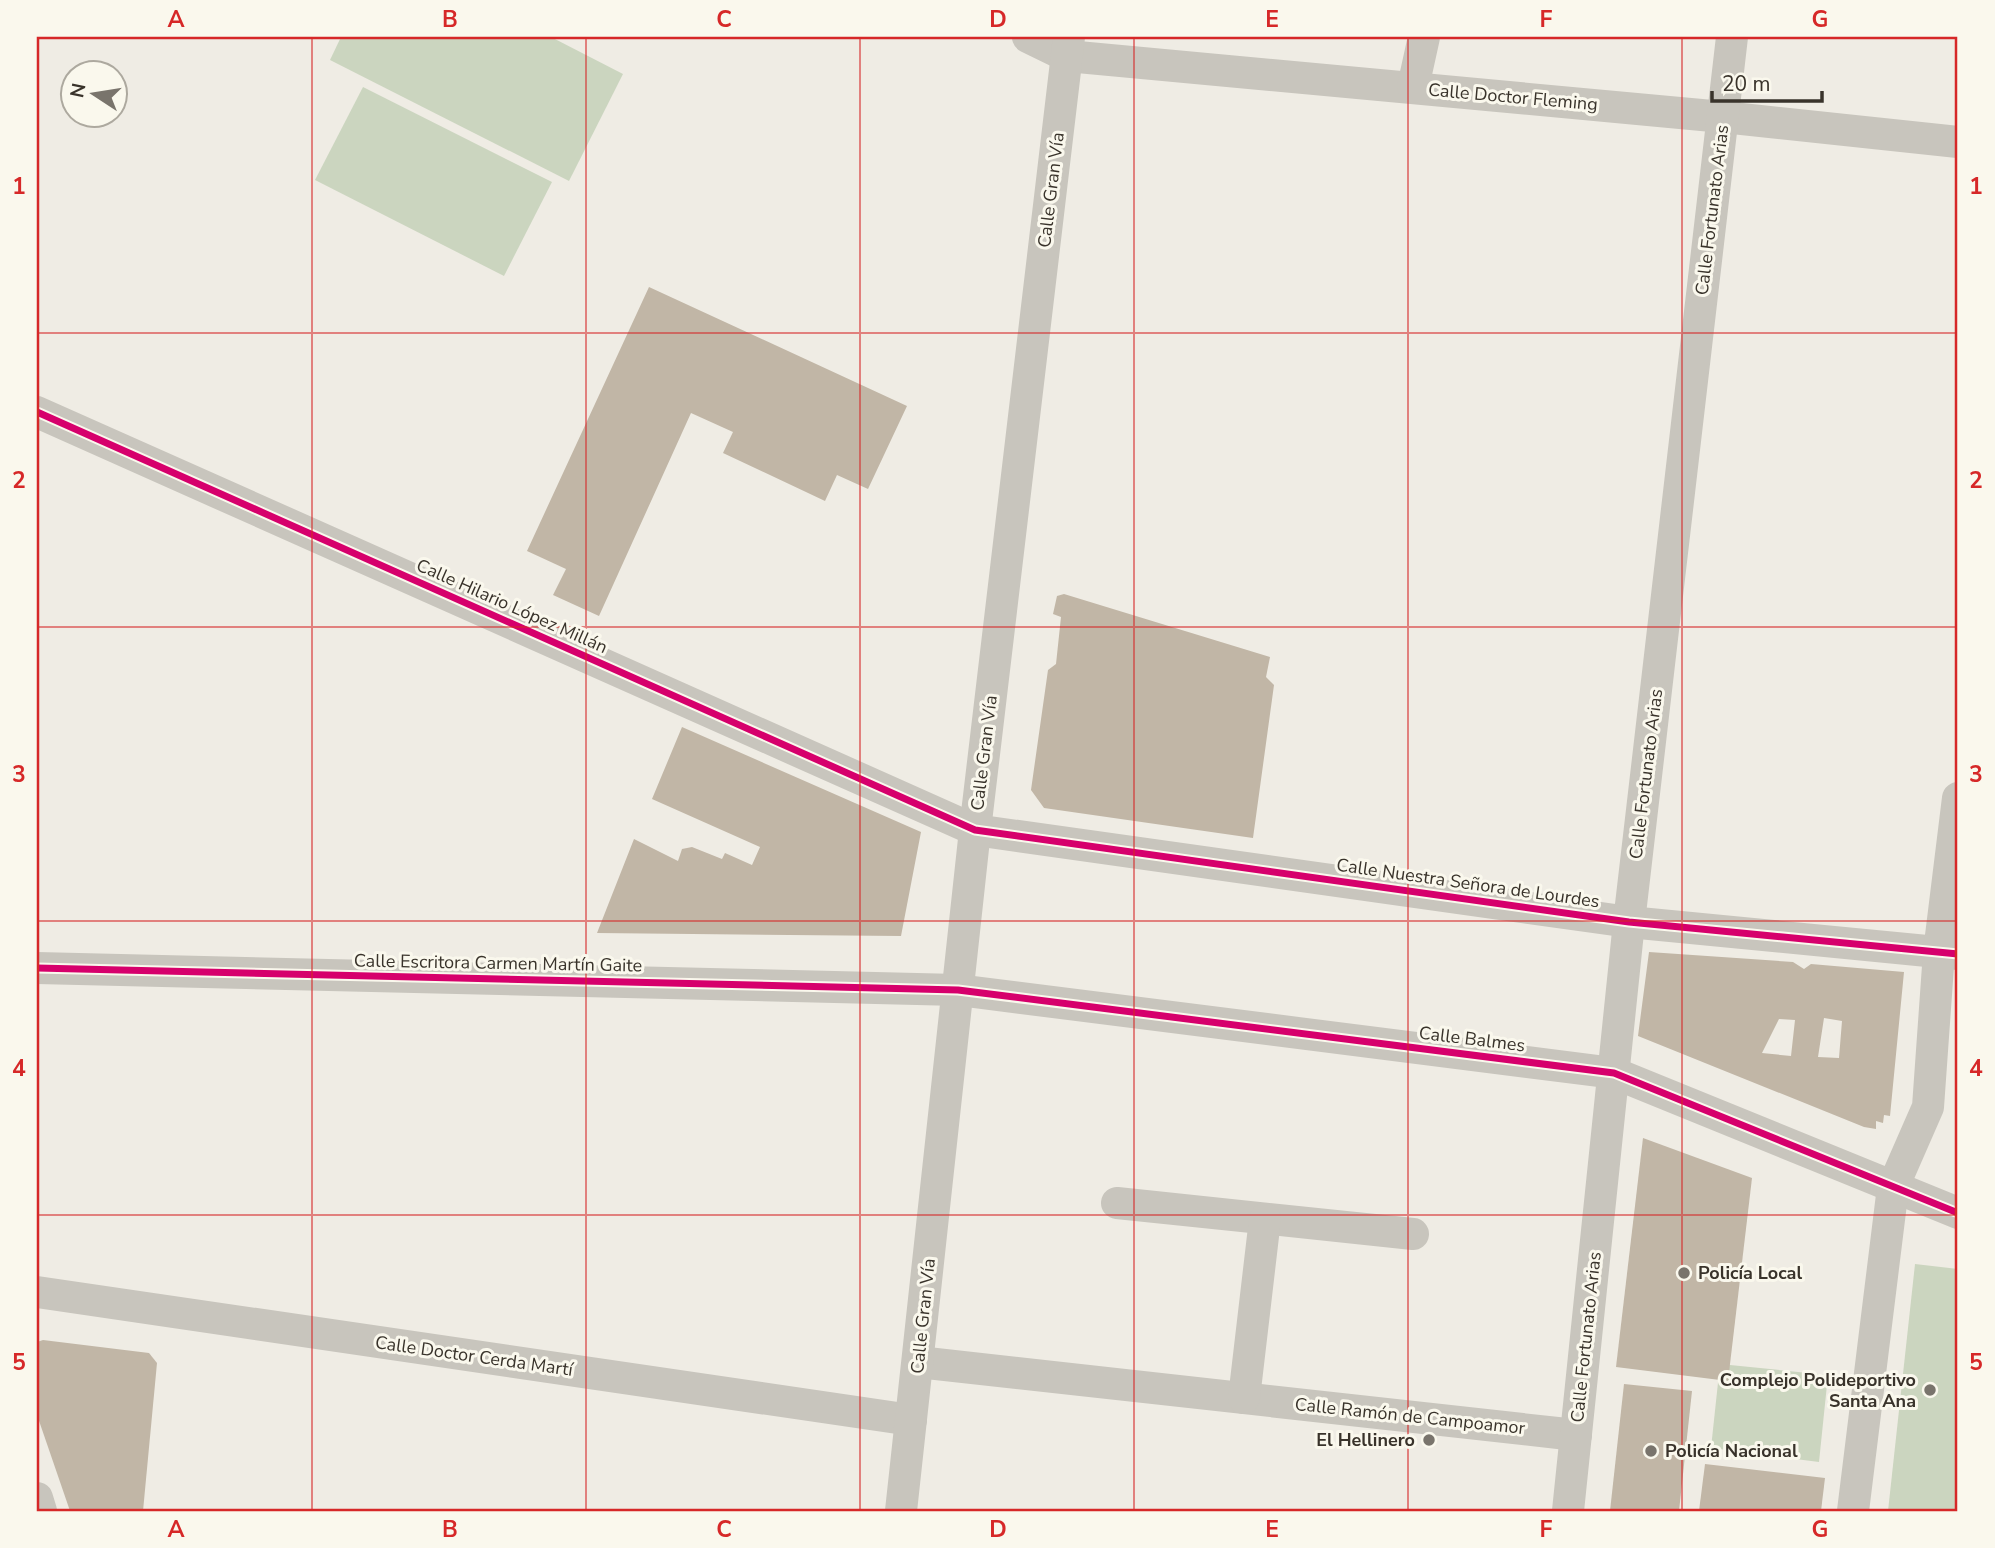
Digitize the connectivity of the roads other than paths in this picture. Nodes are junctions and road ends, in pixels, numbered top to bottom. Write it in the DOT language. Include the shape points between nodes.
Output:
graph roads {
  1 [pos="1028,37"];
  2 [pos="1424,37"];
  3 [pos="1732,37"];
  4 [pos="1068,46"];
  5 [pos="1413,87"];
  6 [pos="1723,117"];
  7 [pos="1958,142"];
  8 [pos="37,412"];
  9 [pos="1958,798"];
  10 [pos="975,830"];
  11 [pos="1629,922"];
  12 [pos="1949,953"];
  13 [pos="37,968"];
  14 [pos="958,990"];
  15 [pos="1614,1073"];
  16 [pos="1893,1186"];
  17 [pos="1117,1203"];
  18 [pos="1958,1213"];
  19 [pos="1265,1219"];
  20 [pos="1413,1234"];
  21 [pos="37,1292"];
  22 [pos="918,1362"];
  23 [pos="1244,1398"];
  24 [pos="911,1420"];
  25 [pos="1576,1435"];
  26 [pos="37,1498"];
  27 [pos="41,1511"];
  28 [pos="901,1511"];
  29 [pos="1568,1511"];
  30 [pos="1853,1511"];
  1 -- 4 [label="street"];
  2 -- 5 [label="street"];
  3 -- 6 [label="street, Calle Fortunato Arias"];
  4 -- 5 [label="street, Calle Doctor Fleming"];
  4 -- 10 [label="street, Calle Gran Vía"];
  5 -- 6 [label="street, Calle Doctor Fleming"];
  6 -- 7 [label="street, Calle Doctor Fleming"];
  6 -- 11 [label="street, Calle Fortunato Arias"];
  8 -- 10 [label="street, Calle Hilario López Millán"];
  9 -- 12 [label="street"];
  10 -- 11 [label="street, Calle Nuestra Señora de Lourdes"];
  10 -- 14 [label="street, Calle Gran Vía"];
  11 -- 12 [label="street, Calle Nuestra Señora de Lourdes"];
  11 -- 15 [label="street, Calle Fortunato Arias"];
  12 -- 16 [label="street" via="1928,1107"];
  13 -- 14 [label="street, Calle Escritora Carmen Martín Gaite"];
  14 -- 15 [label="street, Calle Balmes"];
  14 -- 22 [label="street, Calle Gran Vía"];
  15 -- 16 [label="street, Calle Balmes"];
  15 -- 25 [label="street, Calle Fortunato Arias"];
  16 -- 18 [label="street, Calle Balmes"];
  16 -- 30 [label="street"];
  17 -- 19 [label="street"];
  19 -- 20 [label="street"];
  19 -- 23 [label="street"];
  21 -- 24 [label="street, Calle Doctor Cerda Martí"];
  22 -- 23 [label="street, Calle Ramón de Campoamor"];
  22 -- 24 [label="street, Calle Gran Vía"];
  23 -- 25 [label="street, Calle Ramón de Campoamor"];
  24 -- 28 [label="street, Calle Gran Vía"];
  25 -- 29 [label="street, Calle Fortunato Arias"];
  26 -- 27 [label="street"];
}
